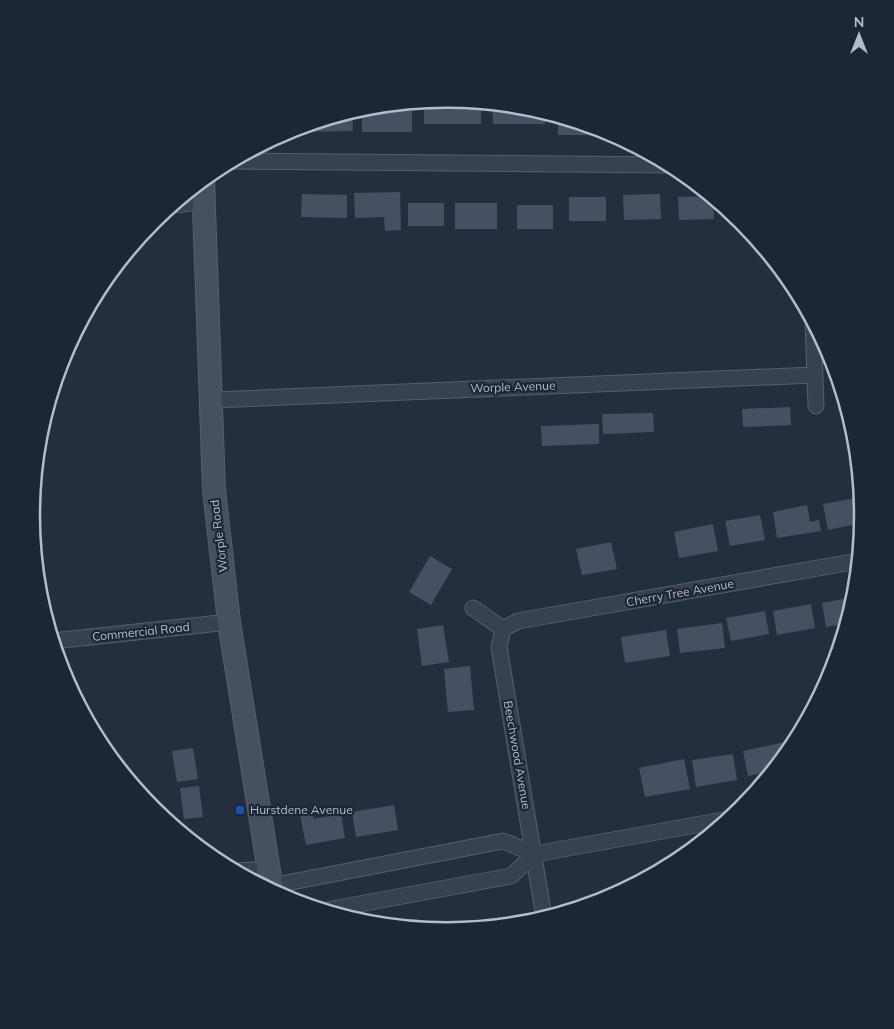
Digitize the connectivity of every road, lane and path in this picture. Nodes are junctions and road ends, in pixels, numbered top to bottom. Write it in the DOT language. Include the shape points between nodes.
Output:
graph roads {
  1 [pos="246,161"];
  2 [pos="655,165"];
  3 [pos="203,189"];
  4 [pos="204,202"];
  5 [pos="186,203"];
  6 [pos="814,338"];
  7 [pos="815,375"];
  8 [pos="211,400"];
  9 [pos="816,406"];
  10 [pos="851,562"];
  11 [pos="473,608"];
  12 [pos="229,622"];
  13 [pos="503,629"];
  14 [pos="60,640"];
  15 [pos="713,822"];
  16 [pos="535,854"];
  17 [pos="270,882"];
  18 [pos="271,882"];
  19 [pos="340,908"];
  20 [pos="543,910"];
  1 -- 2 [label="street"];
  3 -- 4 [label="street, Worple Road"];
  4 -- 5 [label="street"];
  4 -- 8 [label="street, Worple Road"];
  6 -- 7 [label="street"];
  7 -- 8 [label="street, Worple Avenue"];
  7 -- 9 [label="street"];
  8 -- 12 [label="street, Worple Road" via="214,490"];
  10 -- 13 [label="street, Cherry Tree Avenue" via="518,621"];
  11 -- 13 [label="street"];
  12 -- 14 [label="street, Commercial Road"];
  12 -- 17 [label="street, Worple Road"];
  13 -- 16 [label="street, Beechwood Avenue" via="499,647"];
  15 -- 16 [label="street"];
  16 -- 18 [label="street" via="503,841"];
  16 -- 19 [label="street" via="511,876"];
  16 -- 20 [label="street, Beechwood Avenue"];
}
